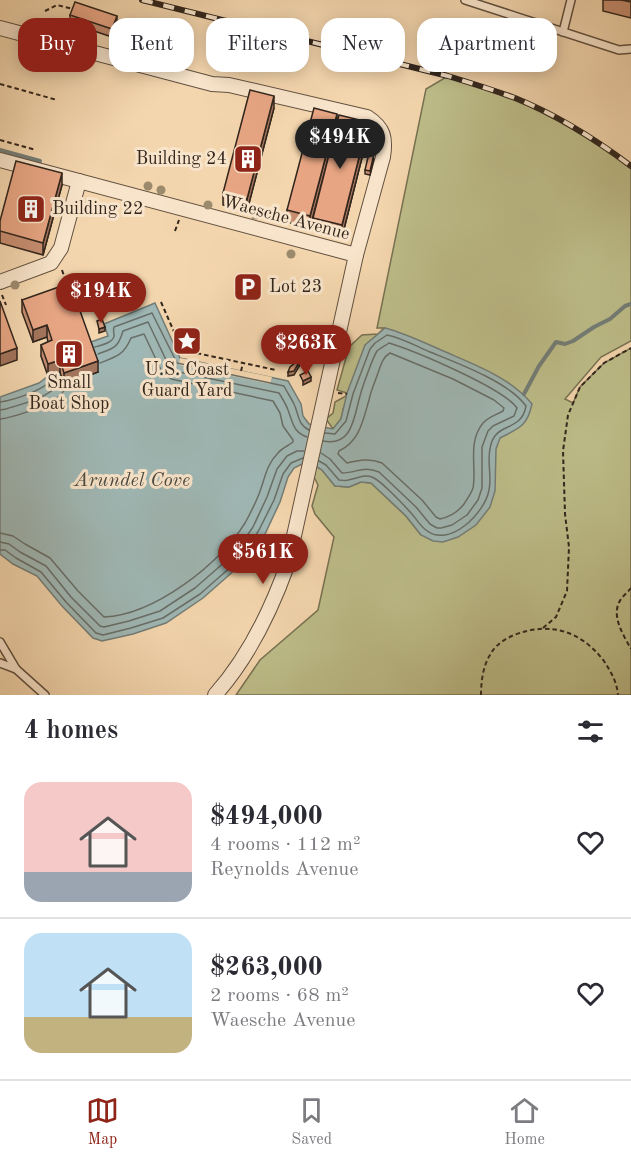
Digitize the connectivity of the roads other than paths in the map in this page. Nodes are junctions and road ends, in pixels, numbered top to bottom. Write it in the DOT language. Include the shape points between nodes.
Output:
graph roads {
  1 [pos="571,0"];
  2 [pos="470,1"];
  3 [pos="0,28"];
  4 [pos="563,32"];
  5 [pos="631,49"];
  6 [pos="0,160"];
  7 [pos="79,181"];
  8 [pos="356,255"];
  9 [pos="0,282"];
  10 [pos="0,642"];
  11 [pos="0,663"];
  12 [pos="16,669"];
  13 [pos="45,695"];
  14 [pos="215,695"];
  1 -- 4 [label="lane"];
  2 -- 4 [label="lane"];
  3 -- 8 [label="street" via="212,84 367,117 376,123 385,144"];
  4 -- 5 [label="lane" via="620,50"];
  6 -- 7 [label="street, Waesche Avenue"];
  7 -- 8 [label="street, Waesche Avenue"];
  7 -- 9 [label="street" via="61,248 51,263"];
  8 -- 14 [label="street, Waesche Avenue" via="288,563 263,625"];
  10 -- 12 [label="lane"];
  11 -- 12 [label="lane"];
  12 -- 13 [label="lane"];
}
